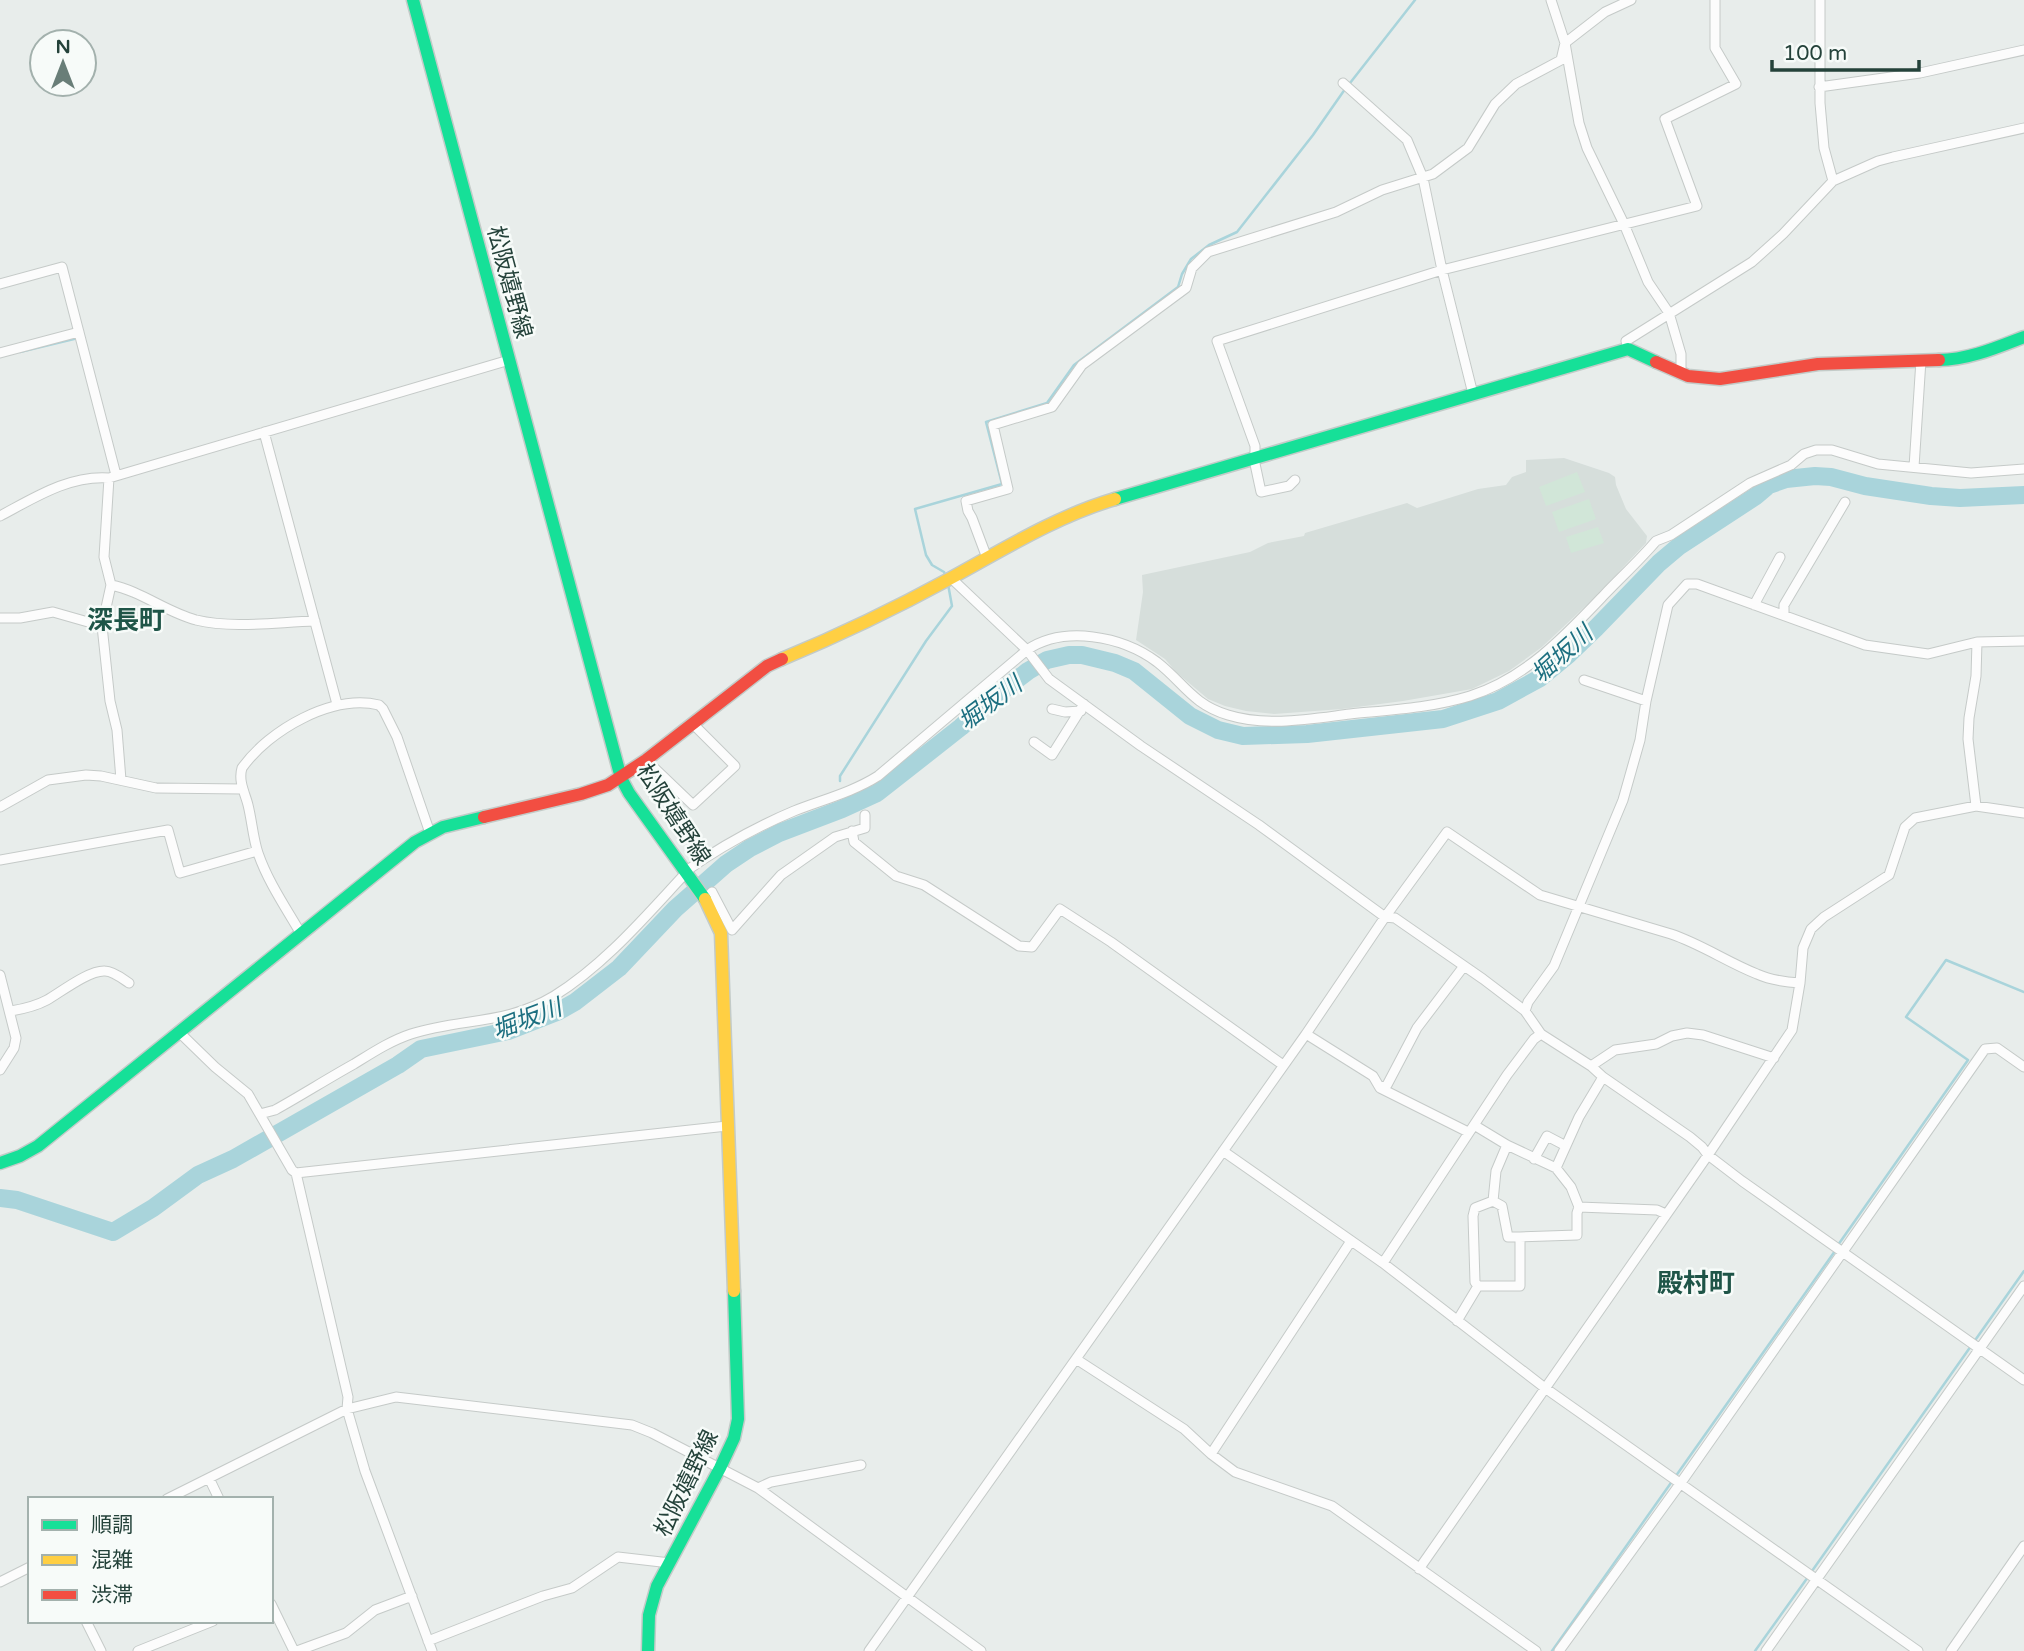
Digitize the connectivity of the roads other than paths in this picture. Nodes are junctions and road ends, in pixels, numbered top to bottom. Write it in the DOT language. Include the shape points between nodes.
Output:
graph roads {
  1 [pos="413,0"];
  2 [pos="1551,0"];
  3 [pos="1631,0"];
  4 [pos="1715,0"];
  5 [pos="1820,0"];
  6 [pos="1565,43"];
  7 [pos="2024,50"];
  8 [pos="1343,83"];
  9 [pos="1819,87"];
  10 [pos="2024,128"];
  11 [pos="1423,178"];
  12 [pos="1833,181"];
  13 [pos="1624,223"];
  14 [pos="1442,270"];
  15 [pos="0,285"];
  16 [pos="1669,313"];
  17 [pos="79,332"];
  18 [pos="2024,337"];
  19 [pos="1628,349"];
  20 [pos="0,353"];
  21 [pos="509,360"];
  22 [pos="1921,360"];
  23 [pos="1681,372"];
  24 [pos="1473,394"];
  25 [pos="264,432"];
  26 [pos="1256,458"];
  27 [pos="1914,467"];
  28 [pos="2024,469"];
  29 [pos="113,477"];
  30 [pos="1295,480"];
  31 [pos="1845,502"];
  32 [pos="0,516"];
  33 [pos="1780,557"];
  34 [pos="987,558"];
  35 [pos="947,580"];
  36 [pos="111,585"];
  37 [pos="1754,605"];
  38 [pos="1784,615"];
  39 [pos="0,618"];
  40 [pos="315,621"];
  41 [pos="102,626"];
  42 [pos="2024,641"];
  43 [pos="1977,642"];
  44 [pos="1029,652"];
  45 [pos="1584,680"];
  46 [pos="1646,701"];
  47 [pos="337,704"];
  48 [pos="1082,708"];
  49 [pos="1052,709"];
  50 [pos="692,723"];
  51 [pos="1034,742"];
  52 [pos="646,760"];
  53 [pos="621,778"];
  54 [pos="121,780"];
  55 [pos="242,789"];
  56 [pos="1976,806"];
  57 [pos="0,807"];
  58 [pos="2024,813"];
  59 [pos="865,815"];
  60 [pos="852,831"];
  61 [pos="430,833"];
  62 [pos="257,851"];
  63 [pos="0,860"];
  64 [pos="686,871"];
  65 [pos="705,900"];
  66 [pos="1580,907"];
  67 [pos="1385,917"];
  68 [pos="302,934"];
  69 [pos="1464,966"];
  70 [pos="0,975"];
  71 [pos="130,983"];
  72 [pos="1800,984"];
  73 [pos="10,1011"];
  74 [pos="1525,1011"];
  75 [pos="180,1033"];
  76 [pos="1306,1034"];
  77 [pos="1541,1034"];
  78 [pos="1774,1058"];
  79 [pos="1283,1065"];
  80 [pos="1591,1066"];
  81 [pos="2024,1067"];
  82 [pos="0,1070"];
  83 [pos="1603,1077"];
  84 [pos="1380,1088"];
  85 [pos="261,1116"];
  86 [pos="727,1126"];
  87 [pos="1471,1128"];
  88 [pos="1507,1145"];
  89 [pos="1566,1146"];
  90 [pos="1223,1151"];
  91 [pos="1708,1155"];
  92 [pos="1534,1159"];
  93 [pos="0,1163"];
  94 [pos="1556,1168"];
  95 [pos="296,1173"];
  96 [pos="1493,1201"];
  97 [pos="1580,1208"];
  98 [pos="1666,1214"];
  99 [pos="1520,1237"];
  100 [pos="1351,1241"];
  101 [pos="1838,1249"];
  102 [pos="1383,1263"];
  103 [pos="1478,1286"];
  104 [pos="2024,1286"];
  105 [pos="1457,1321"];
  106 [pos="1975,1345"];
  107 [pos="1076,1359"];
  108 [pos="2024,1380"];
  109 [pos="1545,1388"];
  110 [pos="347,1409"];
  111 [pos="1211,1454"];
  112 [pos="861,1465"];
  113 [pos="720,1468"];
  114 [pos="209,1478"];
  115 [pos="1675,1481"];
  116 [pos="758,1488"];
  117 [pos="171,1497"];
  118 [pos="218,1497"];
  119 [pos="2024,1546"];
  120 [pos="670,1563"];
  121 [pos="28,1568"];
  122 [pos="1419,1569"];
  123 [pos="1811,1576"];
  124 [pos="0,1582"];
  125 [pos="412,1596"];
  126 [pos="907,1597"];
  127 [pos="273,1608"];
  128 [pos="87,1623"];
  129 [pos="208,1623"];
  130 [pos="428,1641"];
  131 [pos="164,1647"];
  132 [pos="101,1651"];
  133 [pos="138,1651"];
  134 [pos="295,1651"];
  135 [pos="432,1651"];
  136 [pos="649,1651"];
  137 [pos="869,1651"];
  138 [pos="981,1651"];
  139 [pos="1536,1651"];
  140 [pos="1559,1651"];
  141 [pos="1766,1651"];
  142 [pos="1918,1651"];
  143 [pos="1951,1651"];
  1 -- 21 [label="street, 松阪嬉野線"];
  2 -- 6 [label="street"];
  3 -- 6 [label="street" via="1605,12"];
  4 -- 13 [label="street" via="1715,48 1735,84 1665,119 1697,206"];
  5 -- 9 [label="street"];
  6 -- 11 [label="street" via="1561,60 1516,84 1496,104 1468,148"];
  6 -- 13 [label="street" via="1587,148"];
  7 -- 9 [label="street" via="1920,73"];
  8 -- 11 [label="street" via="1407,140"];
  9 -- 12 [label="street" via="1824,148"];
  10 -- 12 [label="street" via="1878,161"];
  11 -- 14 [label="street"];
  11 -- 34 [label="street" via="1382,190 1336,212 1208,252 1192,268 1186,288 1082,365 1052,407 993,425 1008,489 966,501"];
  12 -- 16 [label="street" via="1752,262"];
  13 -- 14 [label="street"];
  13 -- 16 [label="street" via="1648,282"];
  14 -- 24 [label="street"];
  14 -- 26 [label="street" via="1217,341"];
  15 -- 17 [label="street" via="62,267"];
  16 -- 19 [label="street" via="1626,341"];
  16 -- 23 [label="street" via="1681,354"];
  17 -- 20 [label="street"];
  17 -- 29 [label="street"];
  18 -- 22 [label="street" via="1950,360"];
  19 -- 23 [label="street"];
  19 -- 24 [label="street"];
  21 -- 25 [label="street"];
  21 -- 53 [label="street, 松阪嬉野線"];
  22 -- 23 [label="street" via="1818,364 1720,379"];
  22 -- 27 [label="street"];
  24 -- 26 [label="street"];
  25 -- 29 [label="street"];
  25 -- 40 [label="street"];
  26 -- 30 [label="street" via="1261,492 1289,486"];
  26 -- 34 [label="street" via="1092,506"];
  27 -- 28 [label="street" via="1971,473"];
  27 -- 44 [label="street" via="1878,464 1832,450 1804,454 1656,541 1569,631 1522,671 1483,691 1432,705 1254,720 1210,708 1157,662 1122,645 1067,636 1043,641"];
  29 -- 32 [label="street" via="58,485"];
  29 -- 36 [label="street" via="104,556"];
  31 -- 38 [label="street" via="1784,605"];
  33 -- 37 [label="street"];
  34 -- 35 [label="street"];
  35 -- 44 [label="street"];
  35 -- 50 [label="street" via="858,627 767,666"];
  36 -- 40 [label="street" via="195,620 228,624"];
  36 -- 41 [label="street"];
  37 -- 38 [label="street"];
  37 -- 46 [label="street" via="1687,584 1668,605"];
  38 -- 43 [label="street" via="1866,645 1928,654"];
  39 -- 41 [label="street" via="53,612"];
  40 -- 47 [label="street"];
  41 -- 54 [label="street"];
  42 -- 43 [label="street"];
  43 -- 56 [label="street" via="1968,739"];
  44 -- 48 [label="street" via="1049,679"];
  44 -- 64 [label="street" via="878,776 744,834"];
  45 -- 46 [label="street"];
  46 -- 66 [label="street" via="1623,800"];
  47 -- 55 [label="street" via="302,718 272,738 242,768"];
  47 -- 61 [label="street" via="374,704 383,709"];
  48 -- 49 [label="street"];
  48 -- 51 [label="street" via="1052,755"];
  48 -- 67 [label="street" via="1259,825"];
  50 -- 52 [label="street"];
  50 -- 52 [label="street" via="735,766 693,804"];
  52 -- 53 [label="street"];
  53 -- 61 [label="street" via="582,794"];
  53 -- 64 [label="street, 松阪嬉野線"];
  54 -- 55 [label="street" via="156,788"];
  54 -- 57 [label="street" via="86,775 48,780"];
  55 -- 62 [label="street"];
  56 -- 58 [label="street"];
  56 -- 72 [label="street" via="1907,823 1889,876 1811,929 1803,948"];
  59 -- 60 [label="street" via="865,828"];
  60 -- 65 [label="street" via="835,837 781,876 732,930 712,892"];
  60 -- 79 [label="street" via="854,842 896,876 924,885 1019,946 1032,947 1060,909"];
  61 -- 68 [label="street"];
  62 -- 63 [label="street" via="180,873 168,830"];
  62 -- 68 [label="street"];
  64 -- 65 [label="street, 松阪嬉野線"];
  64 -- 85 [label="street" via="628,934 556,995 507,1017 440,1027 397,1040"];
  65 -- 86 [label="street, 松阪嬉野線" via="721,933"];
  66 -- 67 [label="street" via="1541,895 1447,832"];
  66 -- 72 [label="street" via="1686,939 1758,975"];
  66 -- 74 [label="street" via="1554,966"];
  67 -- 69 [label="street" via="1395,918"];
  67 -- 76 [label="street"];
  68 -- 75 [label="street"];
  69 -- 74 [label="street"];
  69 -- 84 [label="street" via="1417,1028 1387,1085"];
  70 -- 73 [label="street"];
  71 -- 73 [label="street" via="102,971 45,1001"];
  72 -- 78 [label="street" via="1792,1030"];
  73 -- 82 [label="street" via="16,1043"];
  74 -- 77 [label="street"];
  75 -- 85 [label="street" via="248,1094"];
  75 -- 93 [label="street" via="27,1154"];
  76 -- 79 [label="street"];
  76 -- 84 [label="street" via="1373,1076"];
  77 -- 80 [label="street"];
  77 -- 87 [label="street"];
  78 -- 80 [label="street" via="1687,1033 1656,1044 1615,1050"];
  78 -- 91 [label="street"];
  79 -- 90 [label="street"];
  80 -- 83 [label="street"];
  81 -- 101 [label="street" via="1997,1048 1985,1049"];
  83 -- 89 [label="street"];
  83 -- 91 [label="street" via="1690,1137"];
  84 -- 87 [label="street"];
  85 -- 95 [label="street"];
  86 -- 95 [label="street"];
  86 -- 113 [label="street, 松阪嬉野線" via="738,1419"];
  87 -- 88 [label="street"];
  87 -- 102 [label="street"];
  88 -- 92 [label="street"];
  88 -- 96 [label="street" via="1496,1171"];
  89 -- 92 [label="street" via="1547,1136"];
  89 -- 94 [label="street"];
  90 -- 100 [label="street"];
  90 -- 107 [label="street"];
  91 -- 98 [label="street"];
  91 -- 101 [label="street"];
  92 -- 94 [label="street"];
  94 -- 97 [label="street" via="1571,1186"];
  95 -- 110 [label="street" via="348,1397"];
  96 -- 99 [label="street" via="1502,1206 1508,1237"];
  96 -- 103 [label="street" via="1475,1208 1473,1216"];
  97 -- 98 [label="street"];
  97 -- 99 [label="street" via="1577,1235"];
  98 -- 109 [label="street"];
  99 -- 103 [label="street" via="1520,1286"];
  100 -- 102 [label="street"];
  100 -- 111 [label="street"];
  101 -- 106 [label="street"];
  101 -- 115 [label="street"];
  102 -- 105 [label="street"];
  103 -- 105 [label="street"];
  104 -- 106 [label="street"];
  105 -- 109 [label="street"];
  106 -- 108 [label="street"];
  106 -- 123 [label="street"];
  107 -- 111 [label="street" via="1184,1429"];
  107 -- 126 [label="street"];
  109 -- 115 [label="street"];
  109 -- 122 [label="street"];
  110 -- 113 [label="street" via="396,1397 632,1424"];
  110 -- 114 [label="street"];
  110 -- 125 [label="street"];
  111 -- 122 [label="street" via="1234,1472 1332,1506"];
  112 -- 116 [label="street"];
  113 -- 116 [label="street"];
  113 -- 120 [label="street, 松阪嬉野線"];
  114 -- 117 [label="street"];
  114 -- 118 [label="street"];
  115 -- 123 [label="street"];
  115 -- 140 [label="street"];
  116 -- 126 [label="street"];
  119 -- 143 [label="street"];
  120 -- 130 [label="street" via="618,1557 572,1588"];
  120 -- 136 [label="street, 松阪嬉野線" via="649,1615"];
  121 -- 124 [label="street"];
  122 -- 139 [label="street"];
  123 -- 141 [label="street"];
  123 -- 142 [label="street"];
  125 -- 130 [label="street"];
  125 -- 134 [label="street" via="375,1610 346,1633"];
  126 -- 137 [label="street"];
  126 -- 138 [label="street"];
  127 -- 134 [label="street"];
  128 -- 132 [label="street"];
  129 -- 131 [label="street"];
  130 -- 135 [label="street"];
  131 -- 133 [label="street"];
}
